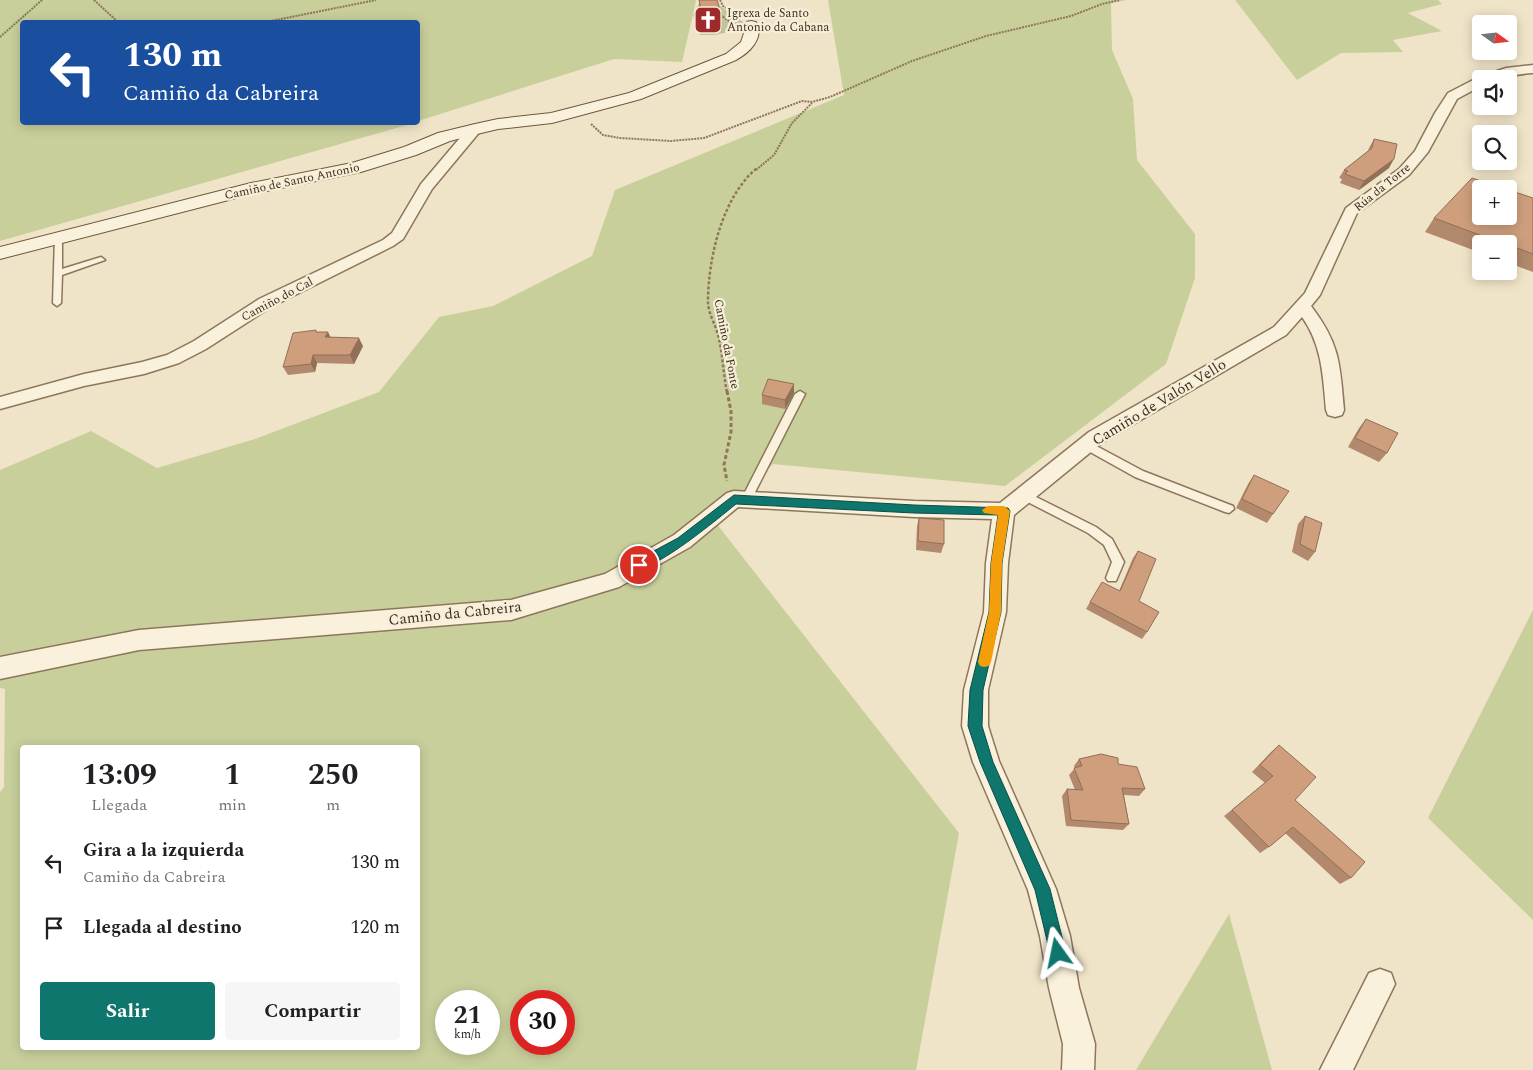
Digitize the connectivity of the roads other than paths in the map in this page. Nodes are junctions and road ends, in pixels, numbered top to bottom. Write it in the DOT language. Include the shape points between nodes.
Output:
graph roads {
  1 [pos="742,25"];
  2 [pos="1533,69"];
  3 [pos="1517,70"];
  4 [pos="1472,86"];
  5 [pos="475,129"];
  6 [pos="58,238"];
  7 [pos="0,253"];
  8 [pos="101,260"];
  9 [pos="58,273"];
  10 [pos="57,303"];
  11 [pos="1303,306"];
  12 [pos="1280,331"];
  13 [pos="800,394"];
  14 [pos="0,403"];
  15 [pos="1335,410"];
  16 [pos="1087,445"];
  17 [pos="1024,495"];
  18 [pos="740,500"];
  19 [pos="1229,509"];
  20 [pos="1004,511"];
  21 [pos="1112,578"];
  22 [pos="0,668"];
  23 [pos="1380,984"];
  24 [pos="1078,1070"];
  25 [pos="1336,1070"];
  1 -- 5 [label="street, Camiño de Santo Antonio" via="752,30 741,51 635,96 584,111"];
  2 -- 3 [label="street"];
  4 -- 11 [label="street, Rúa da Torre" via="1452,96 1422,152 1404,172 1351,211 1312,295"];
  5 -- 6 [label="street, Camiño de Santo Antonio" via="355,168 250,189"];
  5 -- 14 [label="street, Camiño do Cal" via="426,187 398,236 388,243 265,303 173,359"];
  6 -- 7 [label="street, Camiño de Santo Antonio"];
  6 -- 9 [label="lane"];
  8 -- 9 [label="lane"];
  9 -- 10 [label="lane"];
  11 -- 12 [label="street, Rúa da Torre"];
  11 -- 15 [label="street" via="1319,328 1330,356"];
  12 -- 16 [label="street, Camiño de Valón Vello"];
  13 -- 18 [label="lane"];
  16 -- 17 [label="street, Camiño de Valón Vello"];
  16 -- 19 [label="lane" via="1140,474"];
  17 -- 20 [label="street, Camiño de Valón Vello"];
  17 -- 21 [label="lane" via="1092,530 1108,542 1118,562"];
  18 -- 20 [label="street"];
  18 -- 22 [label="street, Camiño da Cabreira" via="682,541 611,580 511,610 139,640"];
  20 -- 24 [label="street" via="995,612 976,690 975,726 986,762 1042,889 1079,1044"];
  23 -- 25 [label="street"];
}
